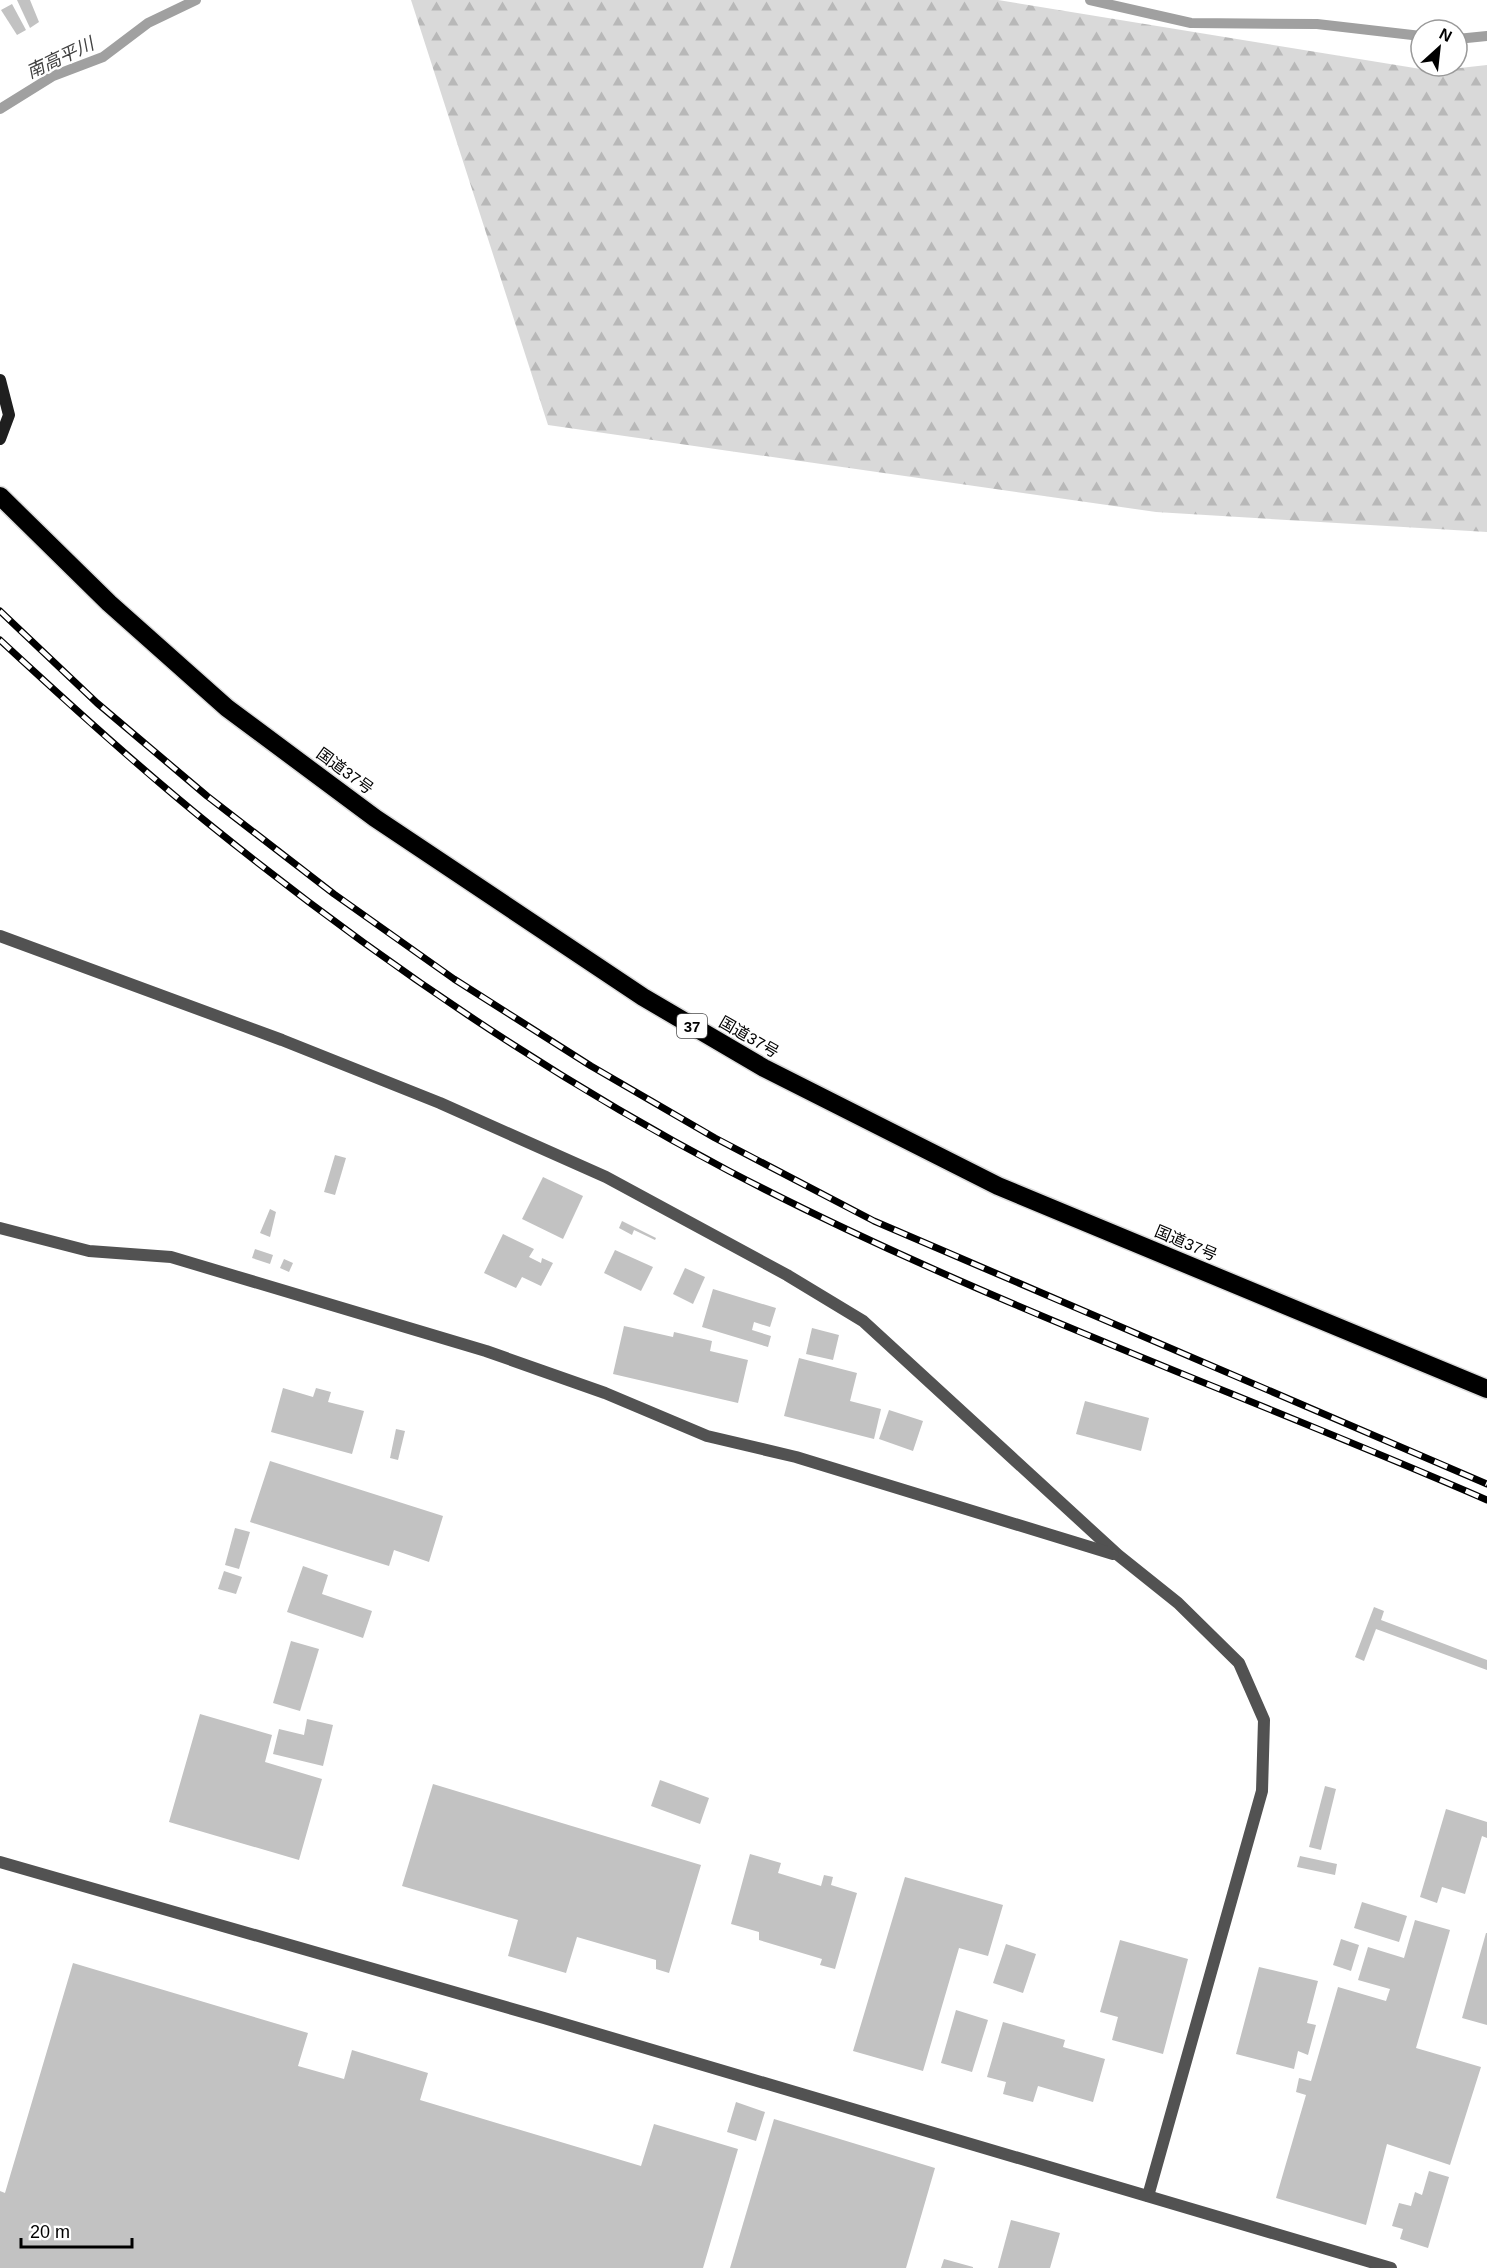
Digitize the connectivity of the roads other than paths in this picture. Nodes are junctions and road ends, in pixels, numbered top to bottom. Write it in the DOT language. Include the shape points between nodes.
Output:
graph roads {
  1 [pos="0,380"];
  2 [pos="0,439"];
  3 [pos="0,496"];
  4 [pos="0,936"];
  5 [pos="0,1228"];
  6 [pos="1487,1389"];
  7 [pos="1118,1555"];
  8 [pos="0,1862"];
  9 [pos="1148,2196"];
  10 [pos="1391,2268"];
  1 -- 2 [label="street" via="9,415"];
  3 -- 6 [label="highway, 国道37号 / 37" via="109,603 227,708 385,824 643,997 764,1068 998,1186"];
  4 -- 7 [label="lane" via="440,1103 606,1177 787,1275 863,1321"];
  5 -- 7 [label="lane" via="89,1251 171,1257 486,1352 605,1393 707,1436 796,1457"];
  7 -- 9 [label="lane" via="1178,1603 1239,1663 1264,1720 1262,1791"];
  8 -- 9 [label="lane"];
  9 -- 10 [label="lane"];
}
